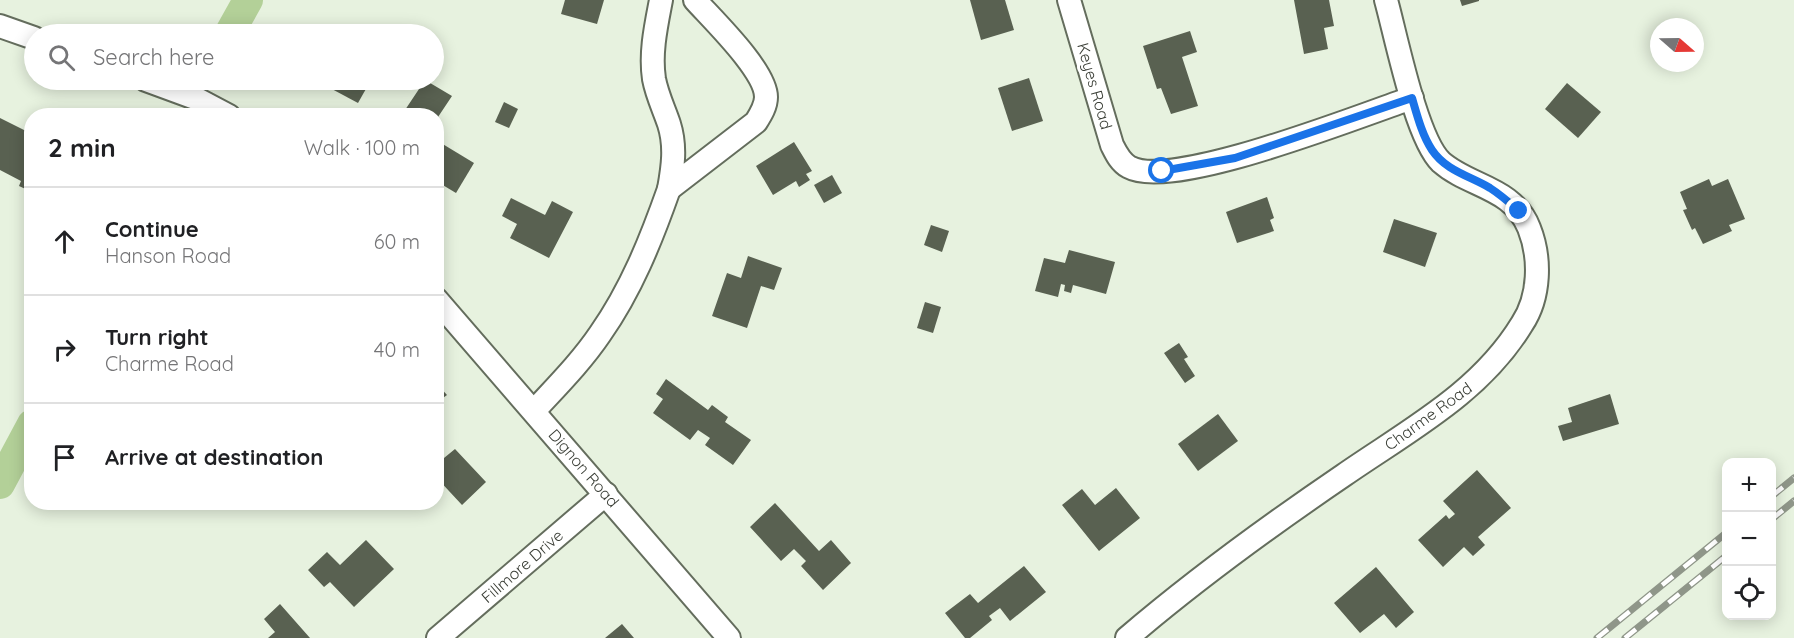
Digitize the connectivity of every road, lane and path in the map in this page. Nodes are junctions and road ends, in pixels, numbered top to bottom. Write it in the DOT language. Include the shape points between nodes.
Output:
graph roads {
  1 [pos="661,0"];
  2 [pos="695,0"];
  3 [pos="1069,0"];
  4 [pos="1386,0"];
  5 [pos="0,26"];
  6 [pos="24,34"];
  7 [pos="173,90"];
  8 [pos="1412,98"];
  9 [pos="214,108"];
  10 [pos="669,189"];
  11 [pos="444,308"];
  12 [pos="534,411"];
  13 [pos="606,494"];
  14 [pos="438,638"];
  15 [pos="729,638"];
  16 [pos="1127,638"];
  1 -- 10 [label="street" via="653,64 674,143"];
  2 -- 10 [label="street" via="761,78 766,98 756,122"];
  3 -- 8 [label="street, Keyes Road" via="1112,145 1129,167 1162,171 1235,158"];
  4 -- 8 [label="street, Charme Road"];
  5 -- 6 [label="street"];
  7 -- 9 [label="street"];
  8 -- 16 [label="street, Charme Road" via="1423,132 1441,162 1504,197 1529,227 1536,286 1523,323 1491,366 1446,407 1247,543"];
  10 -- 12 [label="street" via="651,241 620,303 579,363"];
  11 -- 12 [label="street, Dignon Road"];
  12 -- 13 [label="street, Dignon Road"];
  13 -- 14 [label="street, Fillmore Drive"];
  13 -- 15 [label="street, Dignon Road"];
}
